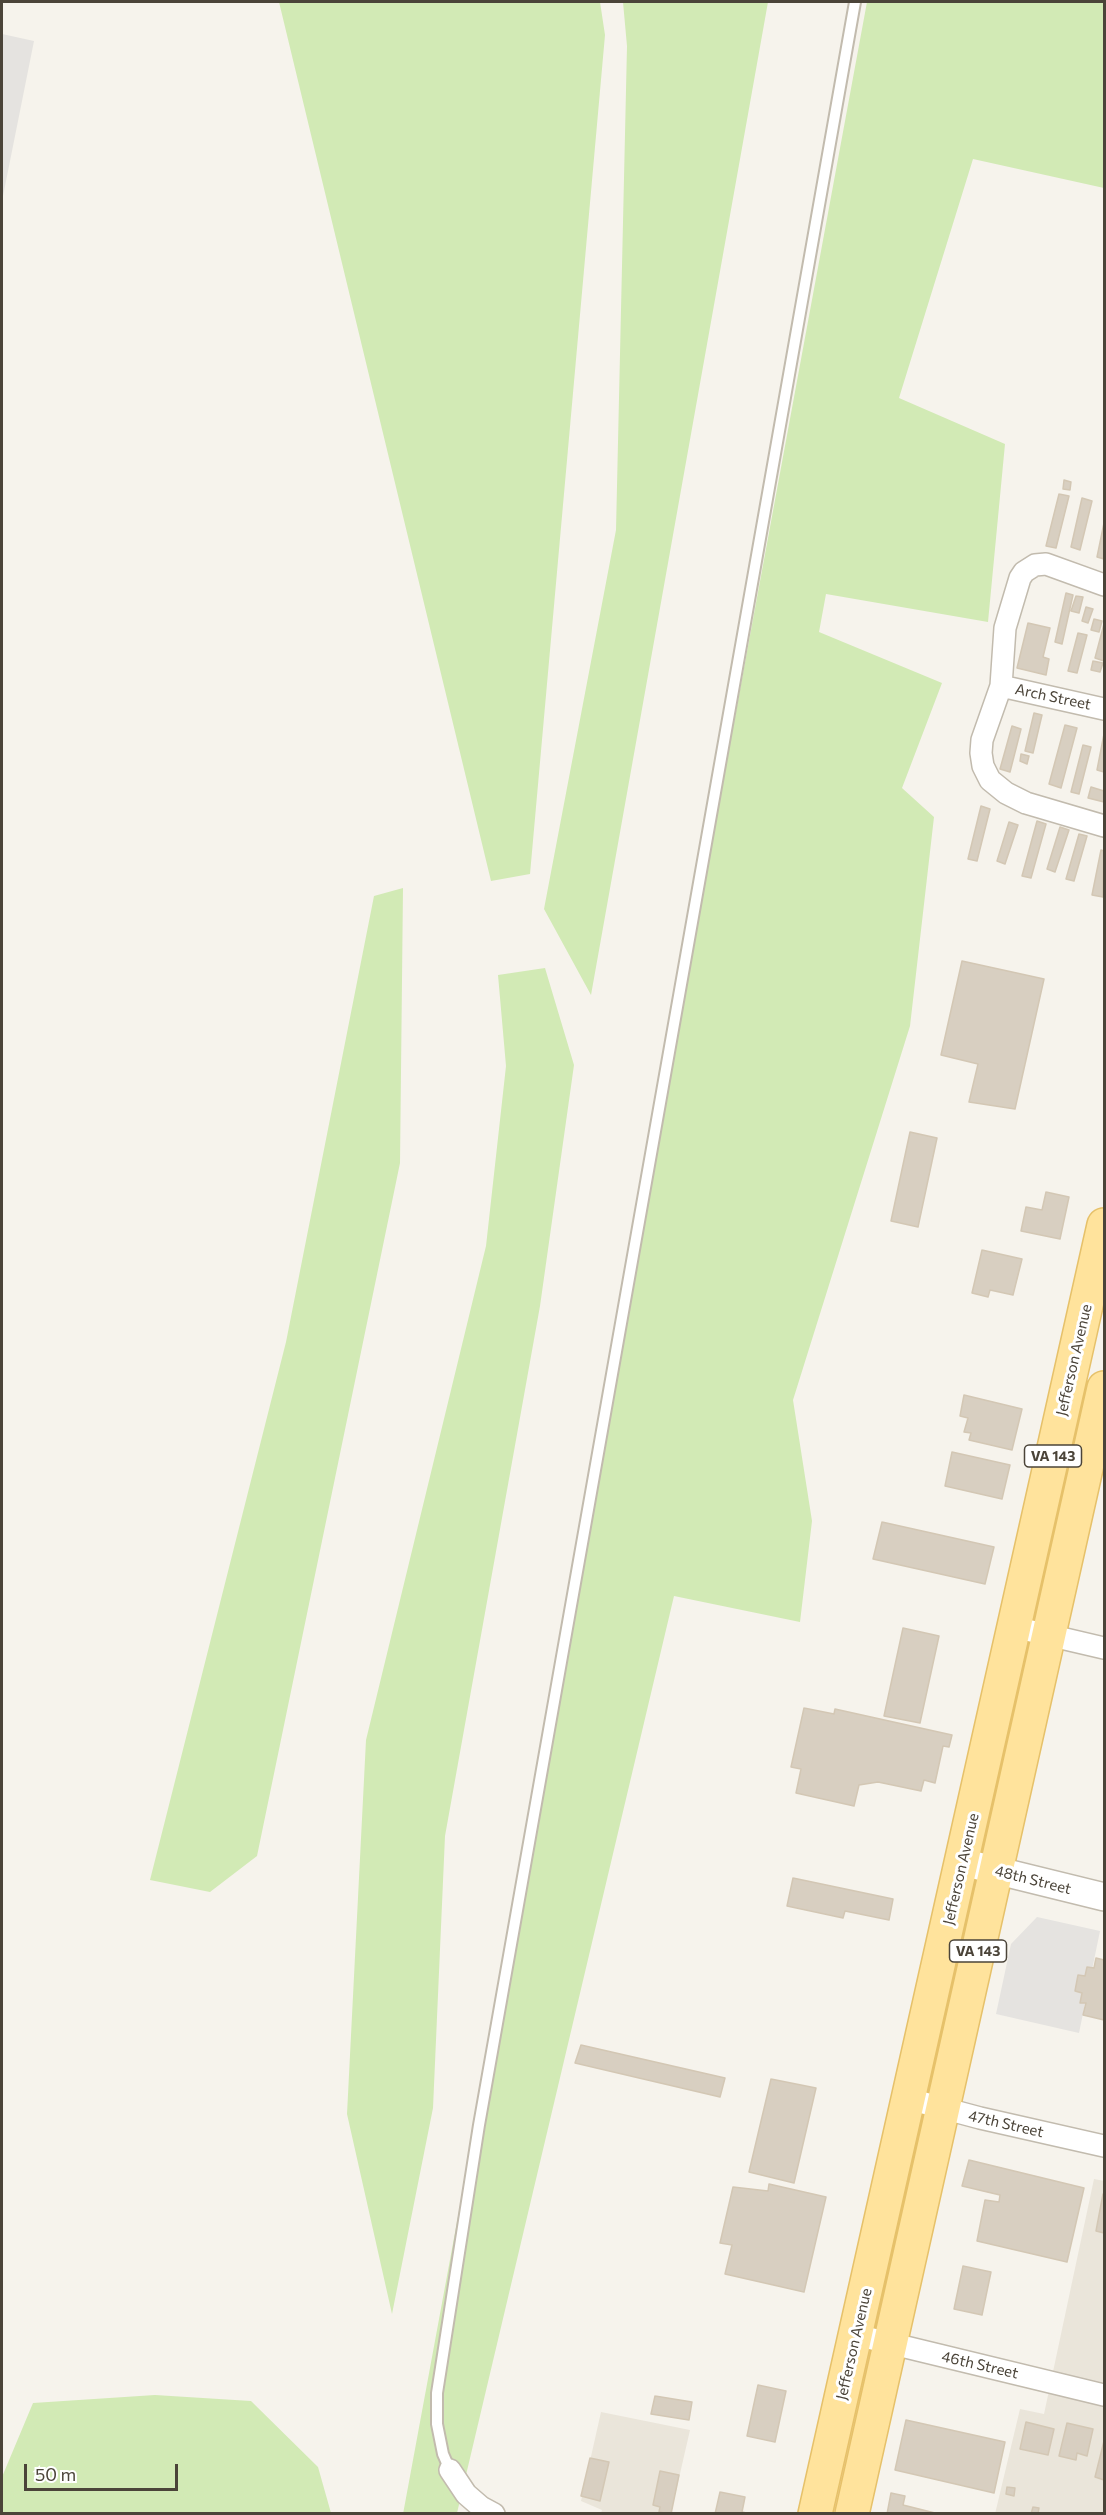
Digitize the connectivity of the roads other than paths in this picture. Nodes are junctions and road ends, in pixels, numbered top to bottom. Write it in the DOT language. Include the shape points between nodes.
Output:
graph roads {
  1 [pos="855,2"];
  2 [pos="1104,585"];
  3 [pos="1001,686"];
  4 [pos="1104,709"];
  5 [pos="1104,826"];
  6 [pos="1104,1225"];
  7 [pos="1068,1389"];
  8 [pos="1104,1394"];
  9 [pos="1014,1627"];
  10 [pos="1048,1636"];
  11 [pos="1104,1648"];
  12 [pos="962,1862"];
  13 [pos="996,1872"];
  14 [pos="1104,1897"];
  15 [pos="909,2099"];
  16 [pos="943,2109"];
  17 [pos="1104,2146"];
  18 [pos="856,2335"];
  19 [pos="890,2344"];
  20 [pos="1104,2394"];
  21 [pos="450,2470"];
  22 [pos="494,2514"];
  23 [pos="815,2514"];
  24 [pos="852,2514"];
  1 -- 21 [label="lane" via="479,2125 437,2393 437,2424"];
  2 -- 3 [label="street" via="1046,564 1024,572 1005,628"];
  3 -- 4 [label="street, Arch Street"];
  3 -- 5 [label="street" via="982,740 983,766 990,780 1026,803"];
  6 -- 7 [label="main road, Jefferson Avenue / VA 143"];
  7 -- 8 [label="street"];
  7 -- 9 [label="main road, Jefferson Avenue / VA 143"];
  8 -- 10 [label="main road, VA 143"];
  9 -- 10 [label="street"];
  9 -- 12 [label="main road, Jefferson Avenue / VA 143"];
  10 -- 11 [label="street"];
  10 -- 13 [label="main road, VA 143"];
  12 -- 13 [label="street, 48th Street"];
  12 -- 15 [label="main road, Jefferson Avenue / VA 143"];
  13 -- 14 [label="street, 48th Street"];
  13 -- 16 [label="main road, VA 143"];
  15 -- 16 [label="street, 47th Street"];
  15 -- 18 [label="main road, Jefferson Avenue / VA 143"];
  16 -- 17 [label="street, 47th Street"];
  16 -- 19 [label="main road, VA 143"];
  18 -- 19 [label="street, 46th Street"];
  18 -- 23 [label="main road, Jefferson Avenue / VA 143"];
  19 -- 20 [label="street, 46th Street"];
  19 -- 24 [label="main road, VA 143"];
  21 -- 22 [label="street" via="466,2494"];
}
